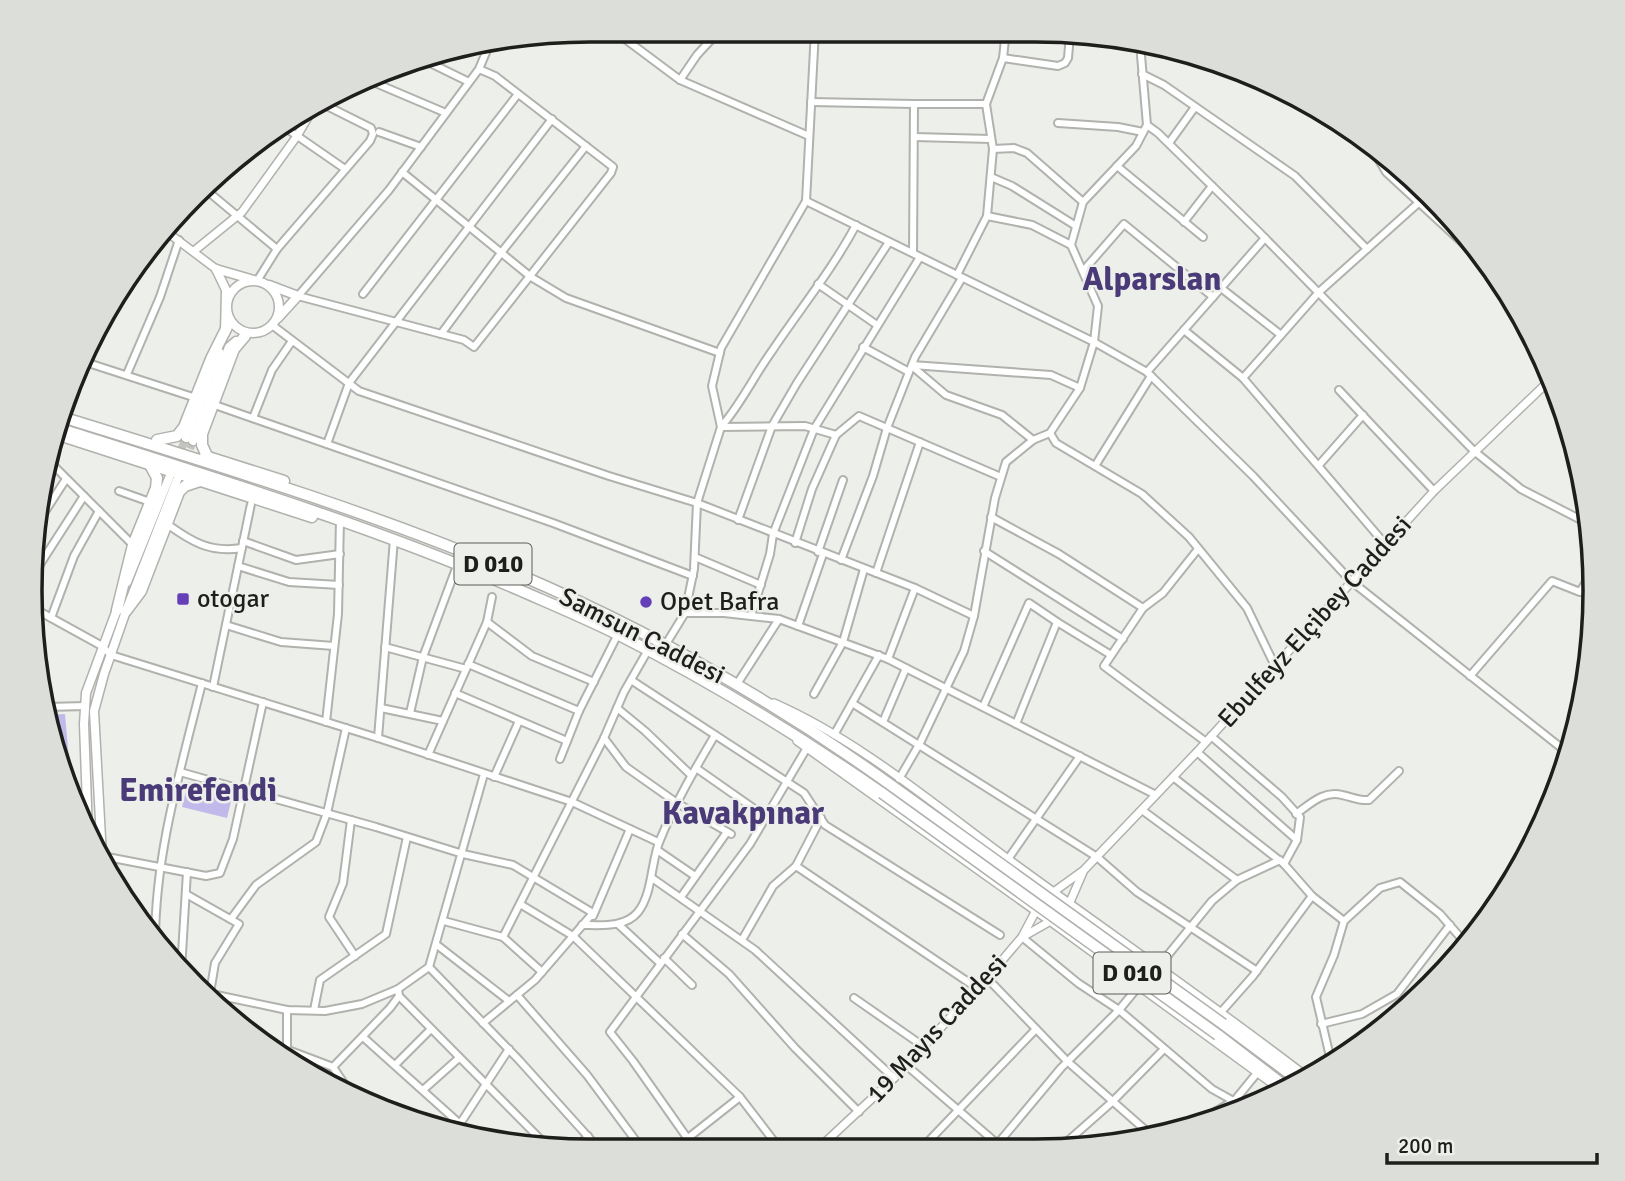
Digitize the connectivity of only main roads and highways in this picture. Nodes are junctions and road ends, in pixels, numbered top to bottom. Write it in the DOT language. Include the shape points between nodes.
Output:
graph roads {
  1 [pos="259,282"];
  2 [pos="228,308"];
  3 [pos="272,325"];
  4 [pos="227,327"];
  5 [pos="256,333"];
  6 [pos="245,336"];
  7 [pos="72,412"];
  8 [pos="69,419"];
  9 [pos="66,431"];
  10 [pos="64,437"];
  11 [pos="157,440"];
  12 [pos="207,456"];
  13 [pos="149,465"];
  14 [pos="173,479"];
  15 [pos="200,481"];
  16 [pos="342,506"];
  17 [pos="340,519"];
  18 [pos="121,610"];
  19 [pos="87,807"];
  20 [pos="101,837"];
  21 [pos="1049,901"];
  22 [pos="1291,1075"];
  23 [pos="1278,1081"];
  1 -- 2 [label="main road" via="238,286"];
  1 -- 2 [label="main road" via="216,269"];
  1 -- 3 [label="main road" via="270,287 279,301"];
  1 -- 3 [label="main road" via="298,296"];
  2 -- 4 [label="main road"];
  2 -- 5 [label="main road" via="233,324"];
  3 -- 5 [label="main road"];
  4 -- 6 [label="main road" via="189,439 229,347"];
  4 -- 11 [label="highway" via="184,428 177,436"];
  5 -- 6 [label="main road"];
  6 -- 12 [label="highway" via="234,349 202,434"];
  7 -- 11 [label="highway"];
  8 -- 16 [label="highway, Samsun Caddesi / D 010"];
  9 -- 17 [label="highway, Samsun Caddesi / D 010"];
  10 -- 13 [label="highway"];
  11 -- 12 [label="highway"];
  12 -- 16 [label="highway" via="324,494"];
  13 -- 15 [label="highway"];
  13 -- 18 [label="highway" via="157,478 133,545"];
  14 -- 18 [label="main road"];
  15 -- 17 [label="highway" via="327,522"];
  15 -- 18 [label="highway" via="179,492 141,591"];
  16 -- 21 [label="highway, Samsun Caddesi / D 010, bridge" via="517,574 666,644 830,742"];
  17 -- 21 [label="highway, Samsun Caddesi / D 010, bridge" via="458,564 648,650 766,717"];
  18 -- 19 [label="main road" via="102,646 86,693"];
  18 -- 20 [label="main road" via="94,711"];
  21 -- 22 [label="highway, D 010, bridge"];
  21 -- 23 [label="highway, D 010, bridge"];
}
